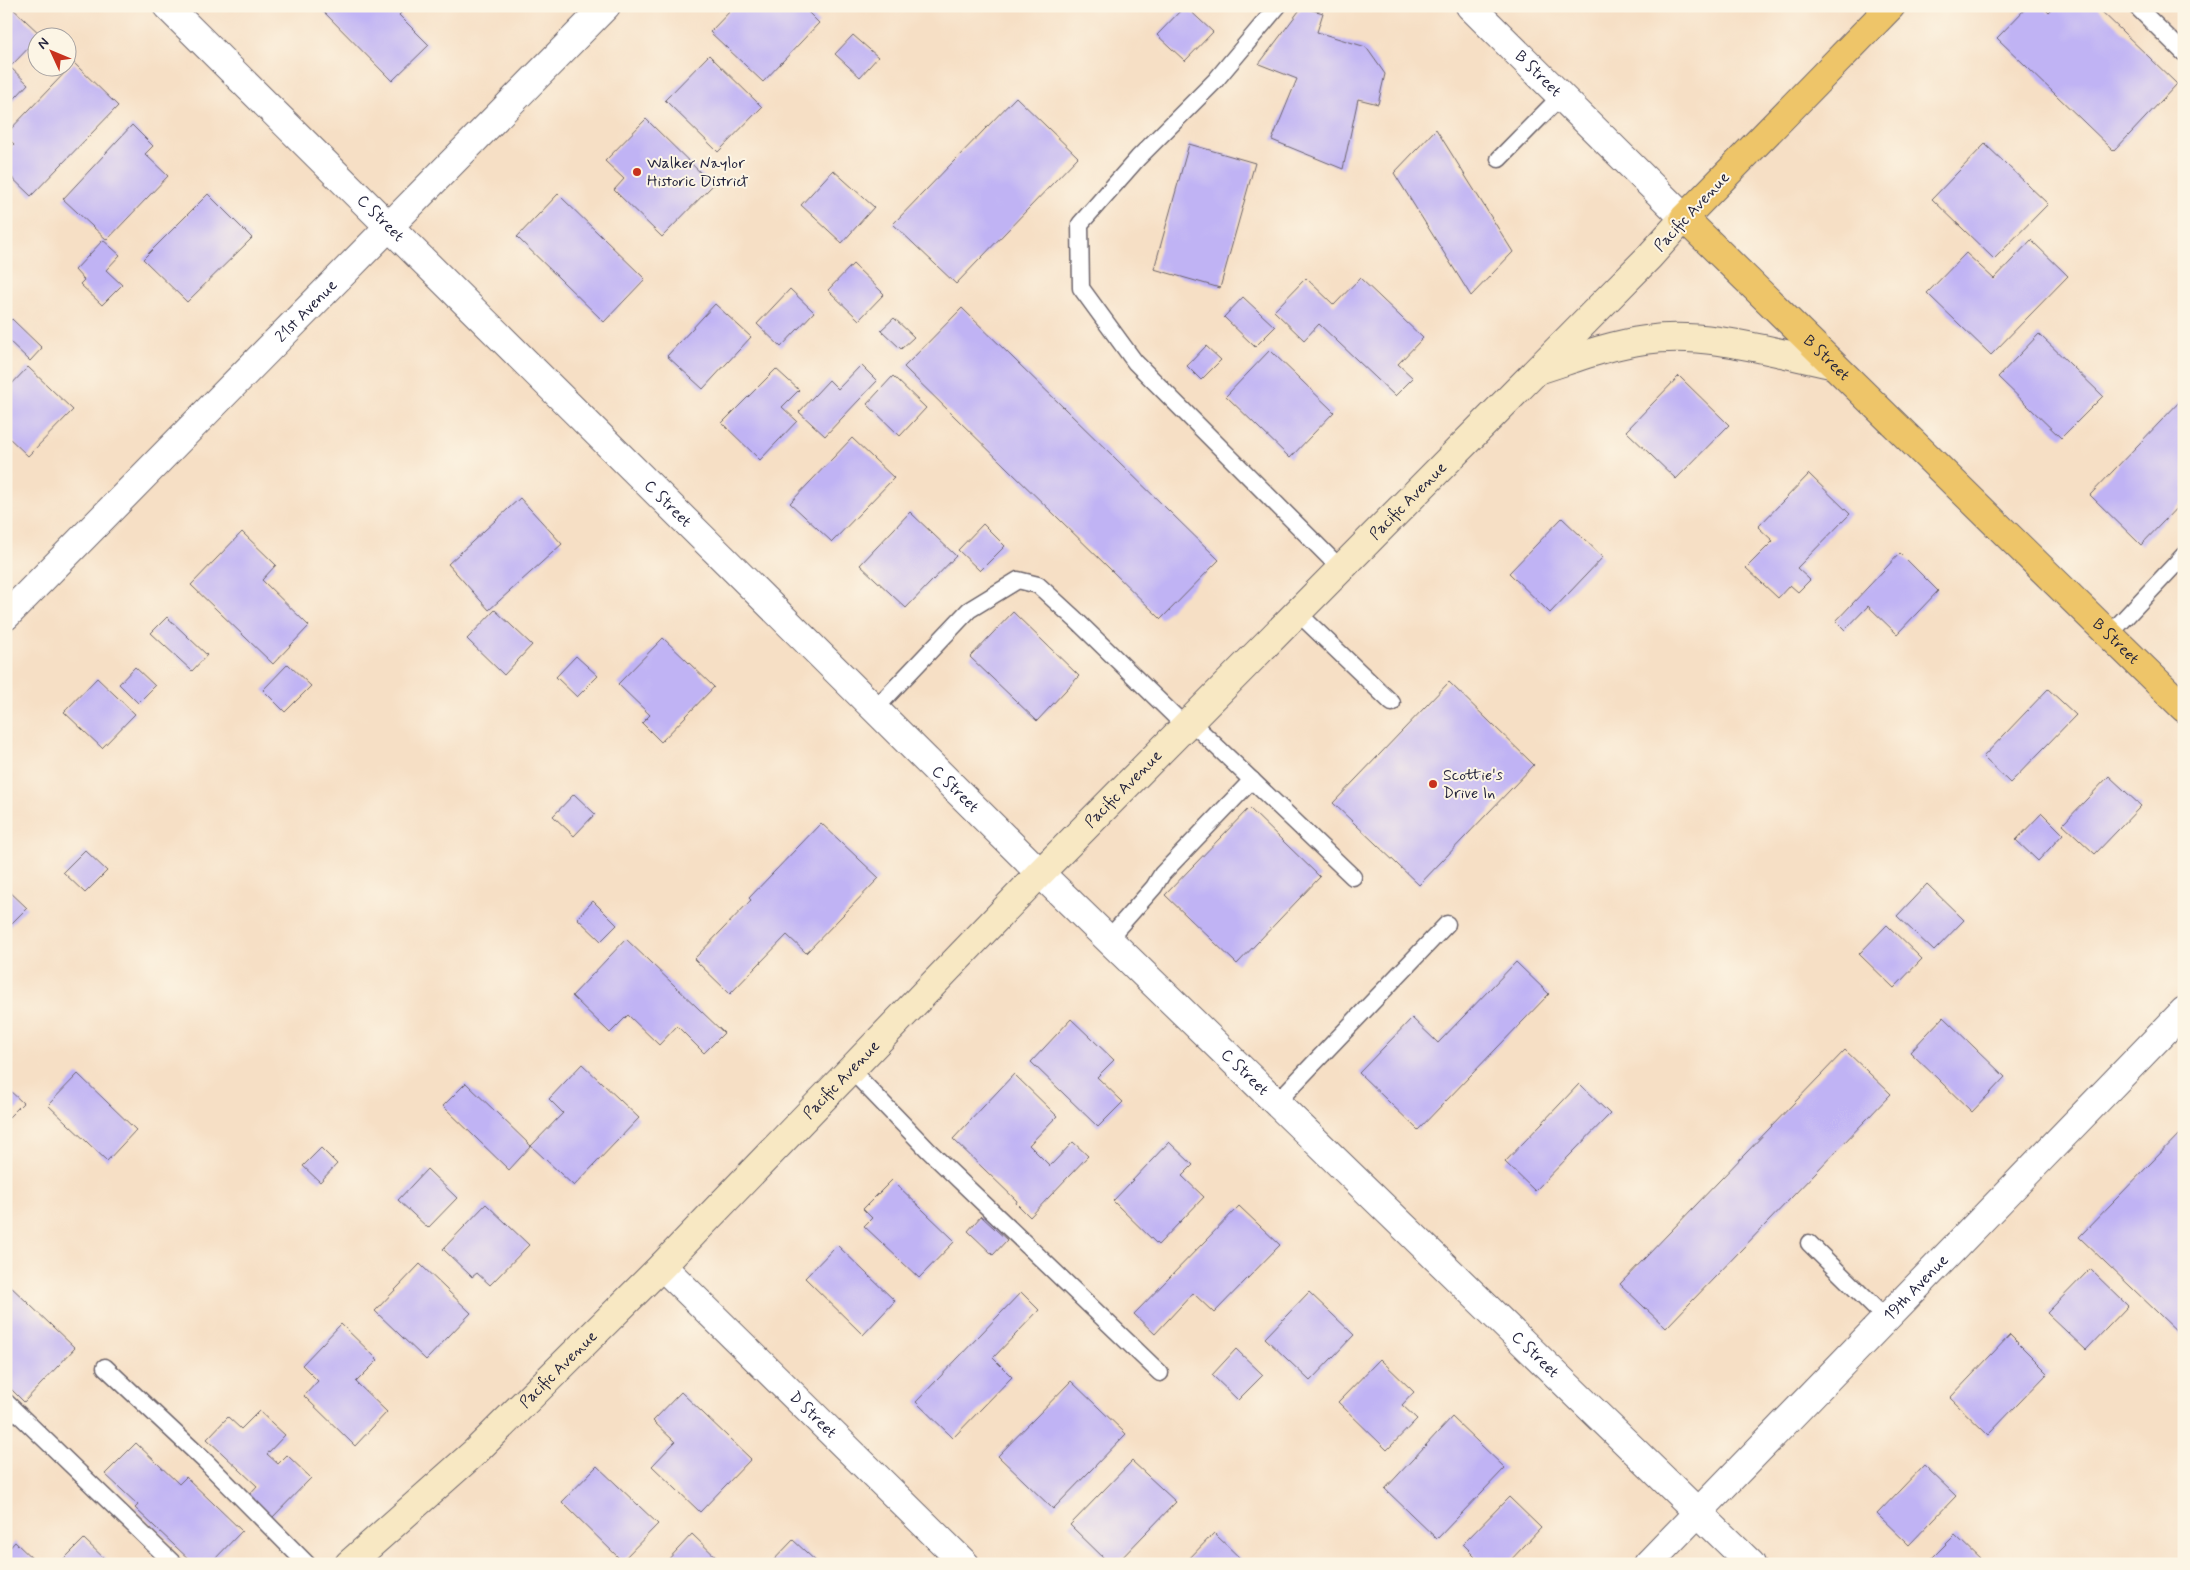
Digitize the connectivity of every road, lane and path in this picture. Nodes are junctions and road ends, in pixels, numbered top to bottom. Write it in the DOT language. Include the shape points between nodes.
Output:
graph roads {
  1 [pos="166,6"];
  2 [pos="606,6"];
  3 [pos="1278,6"];
  4 [pos="1470,6"];
  5 [pos="1891,6"];
  6 [pos="2136,6"];
  7 [pos="2184,52"];
  8 [pos="1561,96"];
  9 [pos="1499,159"];
  10 [pos="1684,218"];
  11 [pos="388,228"];
  12 [pos="1831,364"];
  13 [pos="1534,371"];
  14 [pos="2184,555"];
  15 [pos="1340,568"];
  16 [pos="1297,612"];
  17 [pos="6,616"];
  18 [pos="2109,635"];
  19 [pos="1392,703"];
  20 [pos="2184,708"];
  21 [pos="875,710"];
  22 [pos="1188,723"];
  23 [pos="1252,780"];
  24 [pos="1040,873"];
  25 [pos="1354,877"];
  26 [pos="1447,924"];
  27 [pos="1108,939"];
  28 [pos="2184,1011"];
  29 [pos="851,1070"];
  30 [pos="1276,1102"];
  31 [pos="1809,1243"];
  32 [pos="662,1266"];
  33 [pos="1886,1319"];
  34 [pos="105,1367"];
  35 [pos="1160,1373"];
  36 [pos="6,1402"];
  37 [pos="1697,1513"];
  38 [pos="174,1564"];
  39 [pos="307,1564"];
  40 [pos="349,1564"];
  41 [pos="965,1564"];
  42 [pos="1648,1564"];
  43 [pos="1751,1564"];
  1 -- 11 [label="street, C Street"];
  2 -- 11 [label="street, 21st Avenue"];
  3 -- 15 [label="lane" via="1215,81 1138,158 1080,224 1081,288 1135,362"];
  4 -- 8 [label="street, B Street"];
  5 -- 10 [label="main road, Pacific Avenue"];
  6 -- 7 [label="lane"];
  8 -- 9 [label="lane"];
  8 -- 10 [label="street, B Street"];
  10 -- 12 [label="main road, B Street"];
  10 -- 13 [label="main road, Pacific Avenue"];
  11 -- 17 [label="street, 21st Avenue"];
  11 -- 21 [label="street, C Street"];
  12 -- 13 [label="main road" via="1726,343 1668,338 1596,351"];
  12 -- 18 [label="main road, B Street"];
  13 -- 15 [label="main road, Pacific Avenue"];
  14 -- 18 [label="lane"];
  15 -- 16 [label="main road, Pacific Avenue"];
  16 -- 19 [label="lane"];
  16 -- 22 [label="main road, Pacific Avenue"];
  18 -- 20 [label="main road, B Street"];
  21 -- 22 [label="lane" via="969,610 1018,580 1038,585"];
  21 -- 24 [label="street, C Street"];
  22 -- 23 [label="lane"];
  22 -- 24 [label="main road, Pacific Avenue"];
  23 -- 25 [label="lane"];
  23 -- 27 [label="lane" via="1162,874"];
  24 -- 27 [label="street, C Street"];
  24 -- 29 [label="main road, Pacific Avenue"];
  26 -- 30 [label="lane"];
  27 -- 30 [label="street, C Street"];
  28 -- 33 [label="street, 19th Avenue"];
  29 -- 32 [label="main road, Pacific Avenue"];
  29 -- 35 [label="lane" via="928,1150"];
  30 -- 37 [label="street, C Street"];
  31 -- 33 [label="lane"];
  32 -- 40 [label="main road, Pacific Avenue" via="476,1452"];
  32 -- 41 [label="street, D Street"];
  33 -- 37 [label="street, 19th Avenue"];
  34 -- 39 [label="lane" via="205,1461"];
  36 -- 38 [label="lane"];
  37 -- 42 [label="street, 19th Avenue"];
  37 -- 43 [label="street, C Street"];
}
